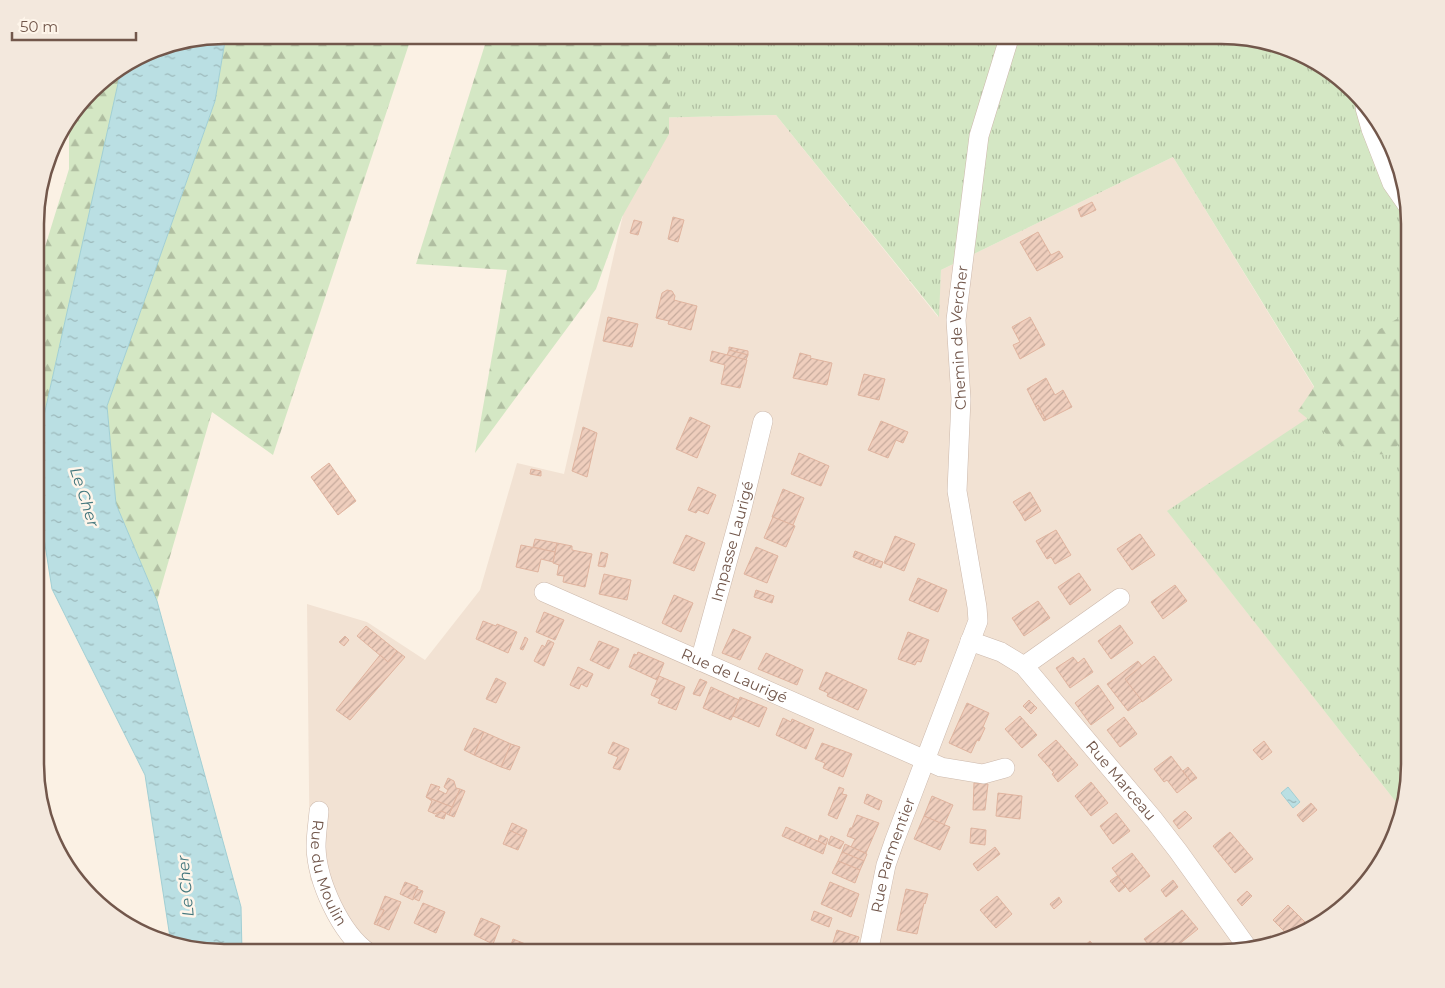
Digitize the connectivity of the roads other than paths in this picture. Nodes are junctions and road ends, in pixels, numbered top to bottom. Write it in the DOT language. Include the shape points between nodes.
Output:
graph roads {
  1 [pos="1007,44"];
  2 [pos="1369,121"];
  3 [pos="1399,193"];
  4 [pos="763,421"];
  5 [pos="544,592"];
  6 [pos="1120,598"];
  7 [pos="970,641"];
  8 [pos="700,661"];
  9 [pos="1024,666"];
  10 [pos="924,760"];
  11 [pos="1005,768"];
  12 [pos="318,812"];
  13 [pos="1243,943"];
  14 [pos="360,944"];
  15 [pos="870,944"];
  1 -- 7 [label="street, Chemin de Vercher" via="979,136 956,320 961,398 957,491 978,621"];
  2 -- 3 [label="street" via="1392,184"];
  4 -- 8 [label="street, Impasse Laurigé"];
  5 -- 8 [label="street, Rue de Laurigé"];
  6 -- 9 [label="street"];
  7 -- 9 [label="street, Rue Marceau" via="1001,652"];
  7 -- 10 [label="street, Rue Parmentier"];
  8 -- 10 [label="street, Rue de Laurigé"];
  9 -- 13 [label="street, Rue Marceau" via="1160,828"];
  10 -- 11 [label="street" via="941,767 983,774"];
  10 -- 15 [label="street, Rue Parmentier" via="886,864"];
  12 -- 14 [label="street, Rue du Moulin" via="316,847 320,874 332,904"];
}
